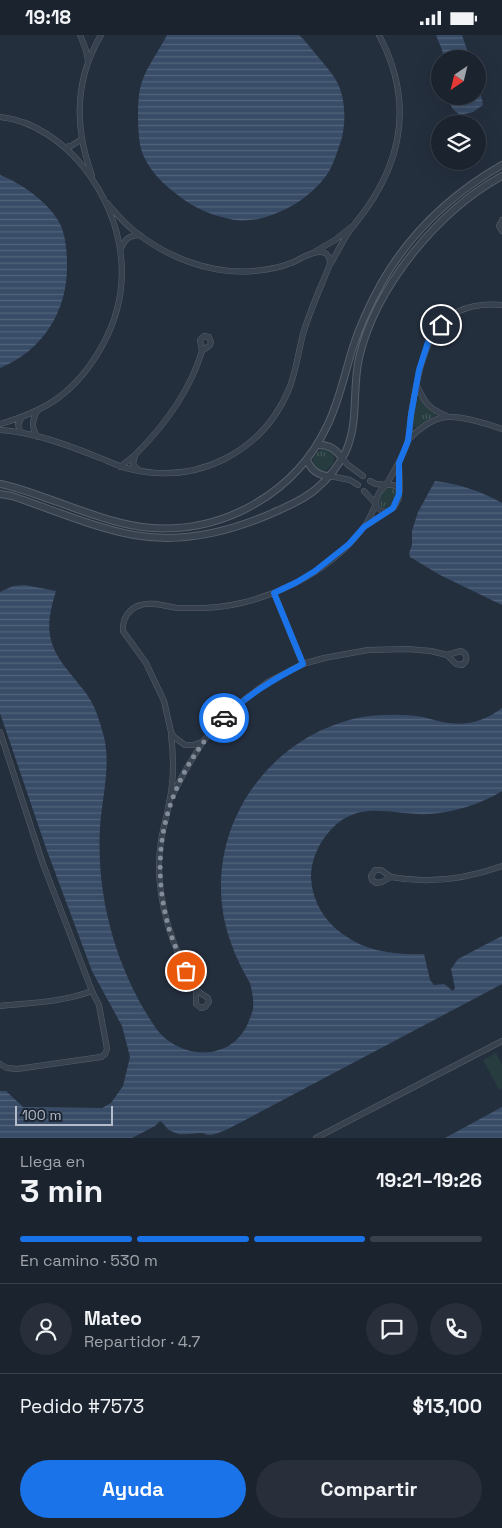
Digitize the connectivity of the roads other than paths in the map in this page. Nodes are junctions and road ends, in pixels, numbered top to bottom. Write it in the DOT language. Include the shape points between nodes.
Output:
graph roads {
  1 [pos="80,35"];
  2 [pos="101,35"];
  3 [pos="379,35"];
  4 [pos="88,62"];
  5 [pos="0,117"];
  6 [pos="82,139"];
  7 [pos="66,147"];
  8 [pos="85,153"];
  9 [pos="77,158"];
  10 [pos="502,165"];
  11 [pos="502,175"];
  12 [pos="93,179"];
  13 [pos="107,203"];
  14 [pos="502,220"];
  15 [pos="127,224"];
  16 [pos="354,225"];
  17 [pos="117,231"];
  18 [pos="502,231"];
  19 [pos="140,235"];
  20 [pos="120,249"];
  21 [pos="314,253"];
  22 [pos="330,264"];
  23 [pos="502,305"];
  24 [pos="202,351"];
  25 [pos="417,386"];
  26 [pos="38,410"];
  27 [pos="447,417"];
  28 [pos="22,418"];
  29 [pos="0,424"];
  30 [pos="502,429"];
  31 [pos="0,430"];
  32 [pos="22,433"];
  33 [pos="39,438"];
  34 [pos="408,441"];
  35 [pos="318,445"];
  36 [pos="135,455"];
  37 [pos="342,458"];
  38 [pos="307,460"];
  39 [pos="399,463"];
  40 [pos="120,467"];
  41 [pos="140,471"];
  42 [pos="356,471"];
  43 [pos="330,476"];
  44 [pos="363,476"];
  45 [pos="350,480"];
  46 [pos="370,481"];
  47 [pos="0,484"];
  48 [pos="358,485"];
  49 [pos="386,485"];
  50 [pos="364,491"];
  51 [pos="400,491"];
  52 [pos="0,494"];
  53 [pos="376,504"];
  54 [pos="390,511"];
  55 [pos="364,527"];
  56 [pos="274,593"];
  57 [pos="447,655"];
  58 [pos="303,664"];
  59 [pos="0,732"];
  60 [pos="171,732"];
  61 [pos="202,742"];
  62 [pos="169,803"];
  63 [pos="502,866"];
  64 [pos="391,877"];
  65 [pos="196,990"];
  66 [pos="92,991"];
  67 [pos="0,1006"];
  68 [pos="502,1041"];
  69 [pos="0,1064"];
  70 [pos="316,1138"];
  1 -- 4 [label="street"];
  2 -- 4 [label="street"];
  3 -- 16 [label="street" via="390,58 398,89 398,137 384,179"];
  4 -- 6 [label="street" via="79,107"];
  5 -- 7 [label="street" via="16,119"];
  6 -- 7 [label="street"];
  6 -- 8 [label="street"];
  7 -- 9 [label="street"];
  8 -- 9 [label="street"];
  8 -- 12 [label="street"];
  9 -- 12 [label="street"];
  10 -- 35 [label="street" via="440,209 382,282 354,344 338,401"];
  11 -- 37 [label="street" via="427,235 388,291 373,319 359,358 354,424"];
  12 -- 13 [label="street"];
  13 -- 15 [label="street"];
  13 -- 17 [label="street"];
  14 -- 18 [label="street" via="499,227"];
  15 -- 17 [label="street"];
  15 -- 19 [label="street"];
  16 -- 21 [label="street"];
  16 -- 22 [label="street"];
  17 -- 20 [label="street"];
  19 -- 20 [label="street" via="126,239"];
  19 -- 21 [label="street" via="188,262 211,269 271,269"];
  20 -- 26 [label="street" via="122,287 106,339 76,382"];
  21 -- 22 [label="street" via="327,254"];
  22 -- 41 [label="street" via="304,332 289,389 256,438 219,462 189,472"];
  23 -- 25 [label="street" via="464,309 441,325 424,353"];
  24 -- 36 [label="street" via="174,409"];
  25 -- 27 [label="street" via="428,405"];
  25 -- 34 [label="street"];
  26 -- 28 [label="street"];
  26 -- 33 [label="street" via="32,426"];
  27 -- 30 [label="street"];
  27 -- 34 [label="street" via="424,427"];
  28 -- 29 [label="street"];
  28 -- 32 [label="street" via="18,425"];
  31 -- 32 [label="street"];
  32 -- 33 [label="street"];
  33 -- 40 [label="street"];
  34 -- 39 [label="street"];
  35 -- 37 [label="street" via="329,446"];
  35 -- 38 [label="street"];
  36 -- 40 [label="street"];
  36 -- 41 [label="street" via="133,465"];
  37 -- 42 [label="street"];
  37 -- 43 [label="street"];
  38 -- 43 [label="street" via="315,472"];
  38 -- 47 [label="street" via="276,490 248,509 190,527 132,525"];
  39 -- 49 [label="street"];
  39 -- 51 [label="street"];
  40 -- 41 [label="street"];
  42 -- 44 [label="street"];
  42 -- 45 [label="street"];
  43 -- 45 [label="street"];
  43 -- 52 [label="street" via="310,494 264,517 221,531 180,537 159,538 110,530"];
  45 -- 48 [label="street"];
  46 -- 49 [label="street"];
  49 -- 51 [label="street"];
  49 -- 53 [label="street" via="380,491"];
  50 -- 53 [label="street"];
  51 -- 54 [label="street"];
  53 -- 54 [label="street" via="380,510"];
  53 -- 55 [label="street"];
  54 -- 55 [label="street"];
  55 -- 56 [label="street" via="349,544 315,571"];
  56 -- 58 [label="street"];
  56 -- 60 [label="street" via="206,607 142,604 129,612 122,625 123,631 146,663 164,701"];
  57 -- 58 [label="street" via="407,649 368,650"];
  58 -- 61 [label="street" via="240,703"];
  59 -- 66 [label="street" via="42,864"];
  60 -- 61 [label="street" via="184,745"];
  60 -- 62 [label="street" via="174,768"];
  61 -- 62 [label="street"];
  62 -- 65 [label="street" via="161,842 162,895 168,926"];
  63 -- 64 [label="street" via="478,874 432,881"];
  66 -- 67 [label="street" via="64,999"];
  66 -- 69 [label="street" via="99,1005 107,1049 105,1054 17,1069"];
  68 -- 70 [label="street"];
}
